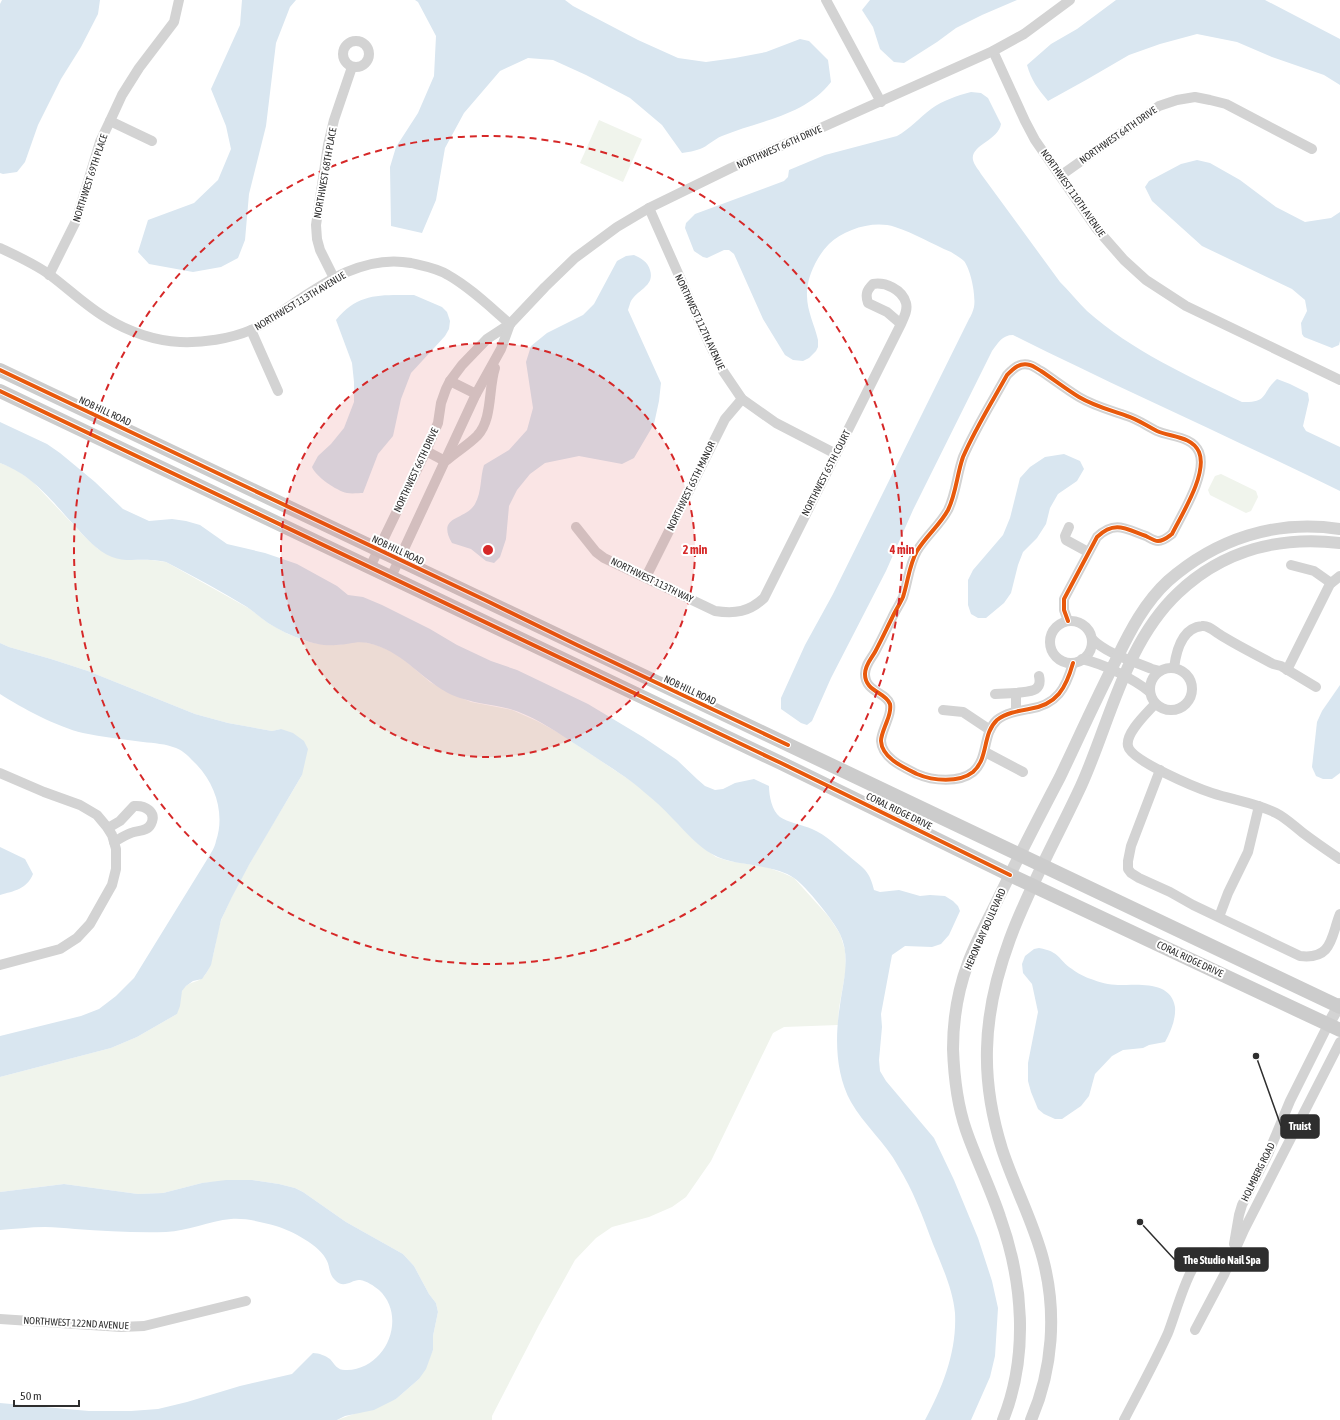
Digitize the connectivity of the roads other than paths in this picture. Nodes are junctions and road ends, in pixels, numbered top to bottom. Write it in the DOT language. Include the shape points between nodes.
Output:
graph roads {
  1 [pos="179,0"];
  2 [pos="826,0"];
  3 [pos="1070,0"];
  4 [pos="993,51"];
  5 [pos="352,67"];
  6 [pos="881,102"];
  7 [pos="110,121"];
  8 [pos="152,141"];
  9 [pos="1312,149"];
  10 [pos="1060,176"];
  11 [pos="648,208"];
  12 [pos="0,248"];
  13 [pos="49,274"];
  14 [pos="334,278"];
  15 [pos="510,324"];
  16 [pos="901,324"];
  17 [pos="251,330"];
  18 [pos="501,349"];
  19 [pos="0,370"];
  20 [pos="1340,380"];
  21 [pos="450,381"];
  22 [pos="0,390"];
  23 [pos="278,391"];
  24 [pos="476,394"];
  25 [pos="742,399"];
  26 [pos="426,452"];
  27 [pos="836,454"];
  28 [pos="445,461"];
  29 [pos="576,527"];
  30 [pos="1069,527"];
  31 [pos="1340,529"];
  32 [pos="1340,543"];
  33 [pos="378,550"];
  34 [pos="1088,552"];
  35 [pos="399,560"];
  36 [pos="1292,565"];
  37 [pos="370,567"];
  38 [pos="1340,576"];
  39 [pos="391,577"];
  40 [pos="646,577"];
  41 [pos="1331,583"];
  42 [pos="739,611"];
  43 [pos="1068,621"];
  44 [pos="1092,639"];
  45 [pos="1118,655"];
  46 [pos="1132,660"];
  47 [pos="1078,661"];
  48 [pos="1174,668"];
  49 [pos="1111,670"];
  50 [pos="1287,670"];
  51 [pos="1160,671"];
  52 [pos="1039,676"];
  53 [pos="1124,676"];
  54 [pos="1316,686"];
  55 [pos="1150,692"];
  56 [pos="1016,693"];
  57 [pos="995,694"];
  58 [pos="1155,704"];
  59 [pos="942,710"];
  60 [pos="1016,711"];
  61 [pos="990,730"];
  62 [pos="788,745"];
  63 [pos="985,752"];
  64 [pos="1160,770"];
  65 [pos="1023,772"];
  66 [pos="0,773"];
  67 [pos="1259,806"];
  68 [pos="1020,854"];
  69 [pos="1340,860"];
  70 [pos="1043,865"];
  71 [pos="1010,875"];
  72 [pos="1033,886"];
  73 [pos="1340,914"];
  74 [pos="1219,918"];
  75 [pos="0,965"];
  76 [pos="1340,1006"];
  77 [pos="1334,1027"];
  78 [pos="1340,1042"];
  79 [pos="1232,1258"];
  80 [pos="246,1301"];
  81 [pos="0,1319"];
  82 [pos="1195,1330"];
  83 [pos="1003,1420"];
  84 [pos="1032,1420"];
  85 [pos="1124,1420"];
  1 -- 7 [label="street, NORTHWEST 69TH PLACE" via="174,22 139,68"];
  2 -- 6 [label="street"];
  3 -- 4 [label="street, NORTHWEST 66TH DRIVE" via="1024,34"];
  4 -- 6 [label="street, NORTHWEST 66TH DRIVE"];
  4 -- 10 [label="street, NORTHWEST 110TH AVENUE" via="1035,140"];
  5 -- 14 [label="street, NORTHWEST 68TH PLACE" via="328,145 316,225 320,250"];
  6 -- 11 [label="street, NORTHWEST 66TH DRIVE" via="731,168"];
  7 -- 8 [label="street"];
  7 -- 13 [label="street, NORTHWEST 69TH PLACE" via="98,148 76,221"];
  9 -- 10 [label="street, NORTHWEST 64TH DRIVE" via="1226,104 1195,97 1159,106"];
  10 -- 20 [label="street, NORTHWEST 110TH AVENUE" via="1096,228 1146,280 1186,306"];
  11 -- 15 [label="street, NORTHWEST 66TH DRIVE" via="617,227 564,267"];
  11 -- 25 [label="street, NORTHWEST 112TH AVENUE" via="709,343 723,371"];
  12 -- 13 [label="street, NORTHWEST 113TH AVENUE"];
  13 -- 17 [label="street, NORTHWEST 113TH AVENUE" via="108,319 129,330 156,338 180,342 206,341"];
  14 -- 15 [label="street, NORTHWEST 113TH AVENUE" via="359,267 384,261 429,267 448,275 467,288"];
  14 -- 17 [label="street, NORTHWEST 113TH AVENUE"];
  15 -- 18 [label="street, NORTHWEST 66TH DRIVE"];
  15 -- 21 [label="street, NORTHWEST 66TH DRIVE" via="487,339"];
  16 -- 27 [label="street, NORTHWEST 65TH COURT"];
  17 -- 23 [label="street"];
  18 -- 24 [label="street, NORTHWEST 66TH DRIVE"];
  18 -- 28 [label="street, NORTHWEST 66TH DRIVE" via="492,378 484,426 477,437"];
  19 -- 33 [label="main road, NOB HILL ROAD"];
  21 -- 24 [label="street"];
  21 -- 26 [label="street, NORTHWEST 66TH DRIVE" via="441,403 438,423"];
  22 -- 37 [label="main road"];
  24 -- 28 [label="street, NORTHWEST 66TH DRIVE"];
  25 -- 27 [label="street, NORTHWEST 112TH AVENUE" via="776,423"];
  25 -- 40 [label="street, NORTHWEST 65TH MANOR" via="725,419"];
  26 -- 28 [label="street"];
  26 -- 33 [label="street, NORTHWEST 66TH DRIVE"];
  27 -- 42 [label="street, NORTHWEST 65TH COURT" via="764,598 749,609"];
  28 -- 35 [label="street, NORTHWEST 66TH DRIVE"];
  29 -- 40 [label="street, NORTHWEST 113TH WAY" via="604,558"];
  30 -- 34 [label="street" via="1066,540"];
  31 -- 45 [label="street, HERON BAY BOULEVARD" via="1276,529 1240,537 1216,547 1166,584 1146,606"];
  32 -- 46 [label="street" via="1292,541 1267,545 1219,563 1178,592 1159,613"];
  33 -- 35 [label="main road, NOB HILL ROAD"];
  33 -- 37 [label="street, NORTHWEST 66TH DRIVE"];
  34 -- 43 [label="street" via="1064,599"];
  34 -- 63 [label="street" via="1096,537 1113,527 1158,541 1172,534 1197,482 1201,459 1198,450 1181,437 1158,432 1128,416 1105,409 1080,397 1030,365 1021,364 1007,375 971,441 959,470 952,502 917,551 903,596 867,664 865,673 872,689 887,699 890,706 881,739 883,749 889,758 919,775 935,779 964,777 974,771"];
  35 -- 39 [label="street, NORTHWEST 66TH DRIVE"];
  35 -- 62 [label="main road, NOB HILL ROAD"];
  36 -- 41 [label="street" via="1314,571"];
  37 -- 39 [label="main road"];
  38 -- 41 [label="street"];
  39 -- 71 [label="main road, CORAL RIDGE DRIVE" via="781,762"];
  40 -- 42 [label="street, NORTHWEST 113TH WAY" via="715,611"];
  41 -- 50 [label="street"];
  43 -- 44 [label="street" via="1081,623"];
  43 -- 47 [label="street" via="1056,626 1050,638 1050,645 1055,657 1061,661"];
  44 -- 45 [label="street" via="1099,646"];
  44 -- 47 [label="street" via="1089,652"];
  45 -- 46 [label="street"];
  45 -- 49 [label="street, HERON BAY BOULEVARD"];
  46 -- 51 [label="street"];
  46 -- 53 [label="street"];
  47 -- 49 [label="street"];
  47 -- 60 [label="street" via="1059,695 1036,708"];
  48 -- 50 [label="street" via="1175,656 1183,638 1193,629 1203,626"];
  48 -- 51 [label="street"];
  48 -- 58 [label="street" via="1187,675 1191,682 1191,696 1182,708 1175,710 1161,708"];
  49 -- 53 [label="street"];
  49 -- 68 [label="street, HERON BAY BOULEVARD"];
  50 -- 54 [label="street"];
  51 -- 55 [label="street" via="1152,680"];
  52 -- 56 [label="street" via="1040,687"];
  53 -- 55 [label="street"];
  53 -- 70 [label="street" via="1082,784"];
  55 -- 58 [label="street"];
  56 -- 57 [label="street"];
  56 -- 60 [label="street"];
  58 -- 64 [label="street" via="1137,723 1128,746 1139,759"];
  59 -- 61 [label="street" via="963,712"];
  60 -- 61 [label="street" via="998,720"];
  61 -- 63 [label="street"];
  62 -- 68 [label="main road, CORAL RIDGE DRIVE"];
  63 -- 65 [label="street"];
  64 -- 67 [label="street" via="1212,793"];
  64 -- 74 [label="street" via="1131,846 1128,869 1139,878"];
  66 -- 75 [label="street" via="80,805 97,815 111,835 116,849 116,869 112,885 90,924 60,949"];
  67 -- 69 [label="street" via="1291,823"];
  67 -- 74 [label="street" via="1248,852"];
  68 -- 70 [label="main road, CORAL RIDGE DRIVE"];
  68 -- 71 [label="street, HERON BAY BOULEVARD"];
  70 -- 72 [label="street"];
  70 -- 76 [label="main road, CORAL RIDGE DRIVE"];
  71 -- 72 [label="main road, CORAL RIDGE DRIVE"];
  71 -- 83 [label="street, HERON BAY BOULEVARD" via="968,964 957,1007 953,1047 955,1083 965,1129 1012,1251 1019,1289 1019,1355"];
  72 -- 77 [label="main road, CORAL RIDGE DRIVE"];
  72 -- 84 [label="street" via="998,973 987,1048 987,1079 994,1119 1042,1257 1048,1284 1052,1319 1050,1349 1046,1377"];
  73 -- 74 [label="street" via="1330,944 1324,951 1308,957 1288,951"];
  76 -- 77 [label="street, HOLMBERG ROAD"];
  77 -- 79 [label="street, HOLMBERG ROAD" via="1290,1101 1271,1147 1242,1205 1238,1215"];
  78 -- 79 [label="street, HOLMBERG ROAD"];
  79 -- 82 [label="street"];
  79 -- 85 [label="street" via="1210,1252 1201,1257 1190,1276 1168,1333"];
  80 -- 81 [label="street, NORTHWEST 122ND AVENUE" via="144,1326 120,1327"];
}
